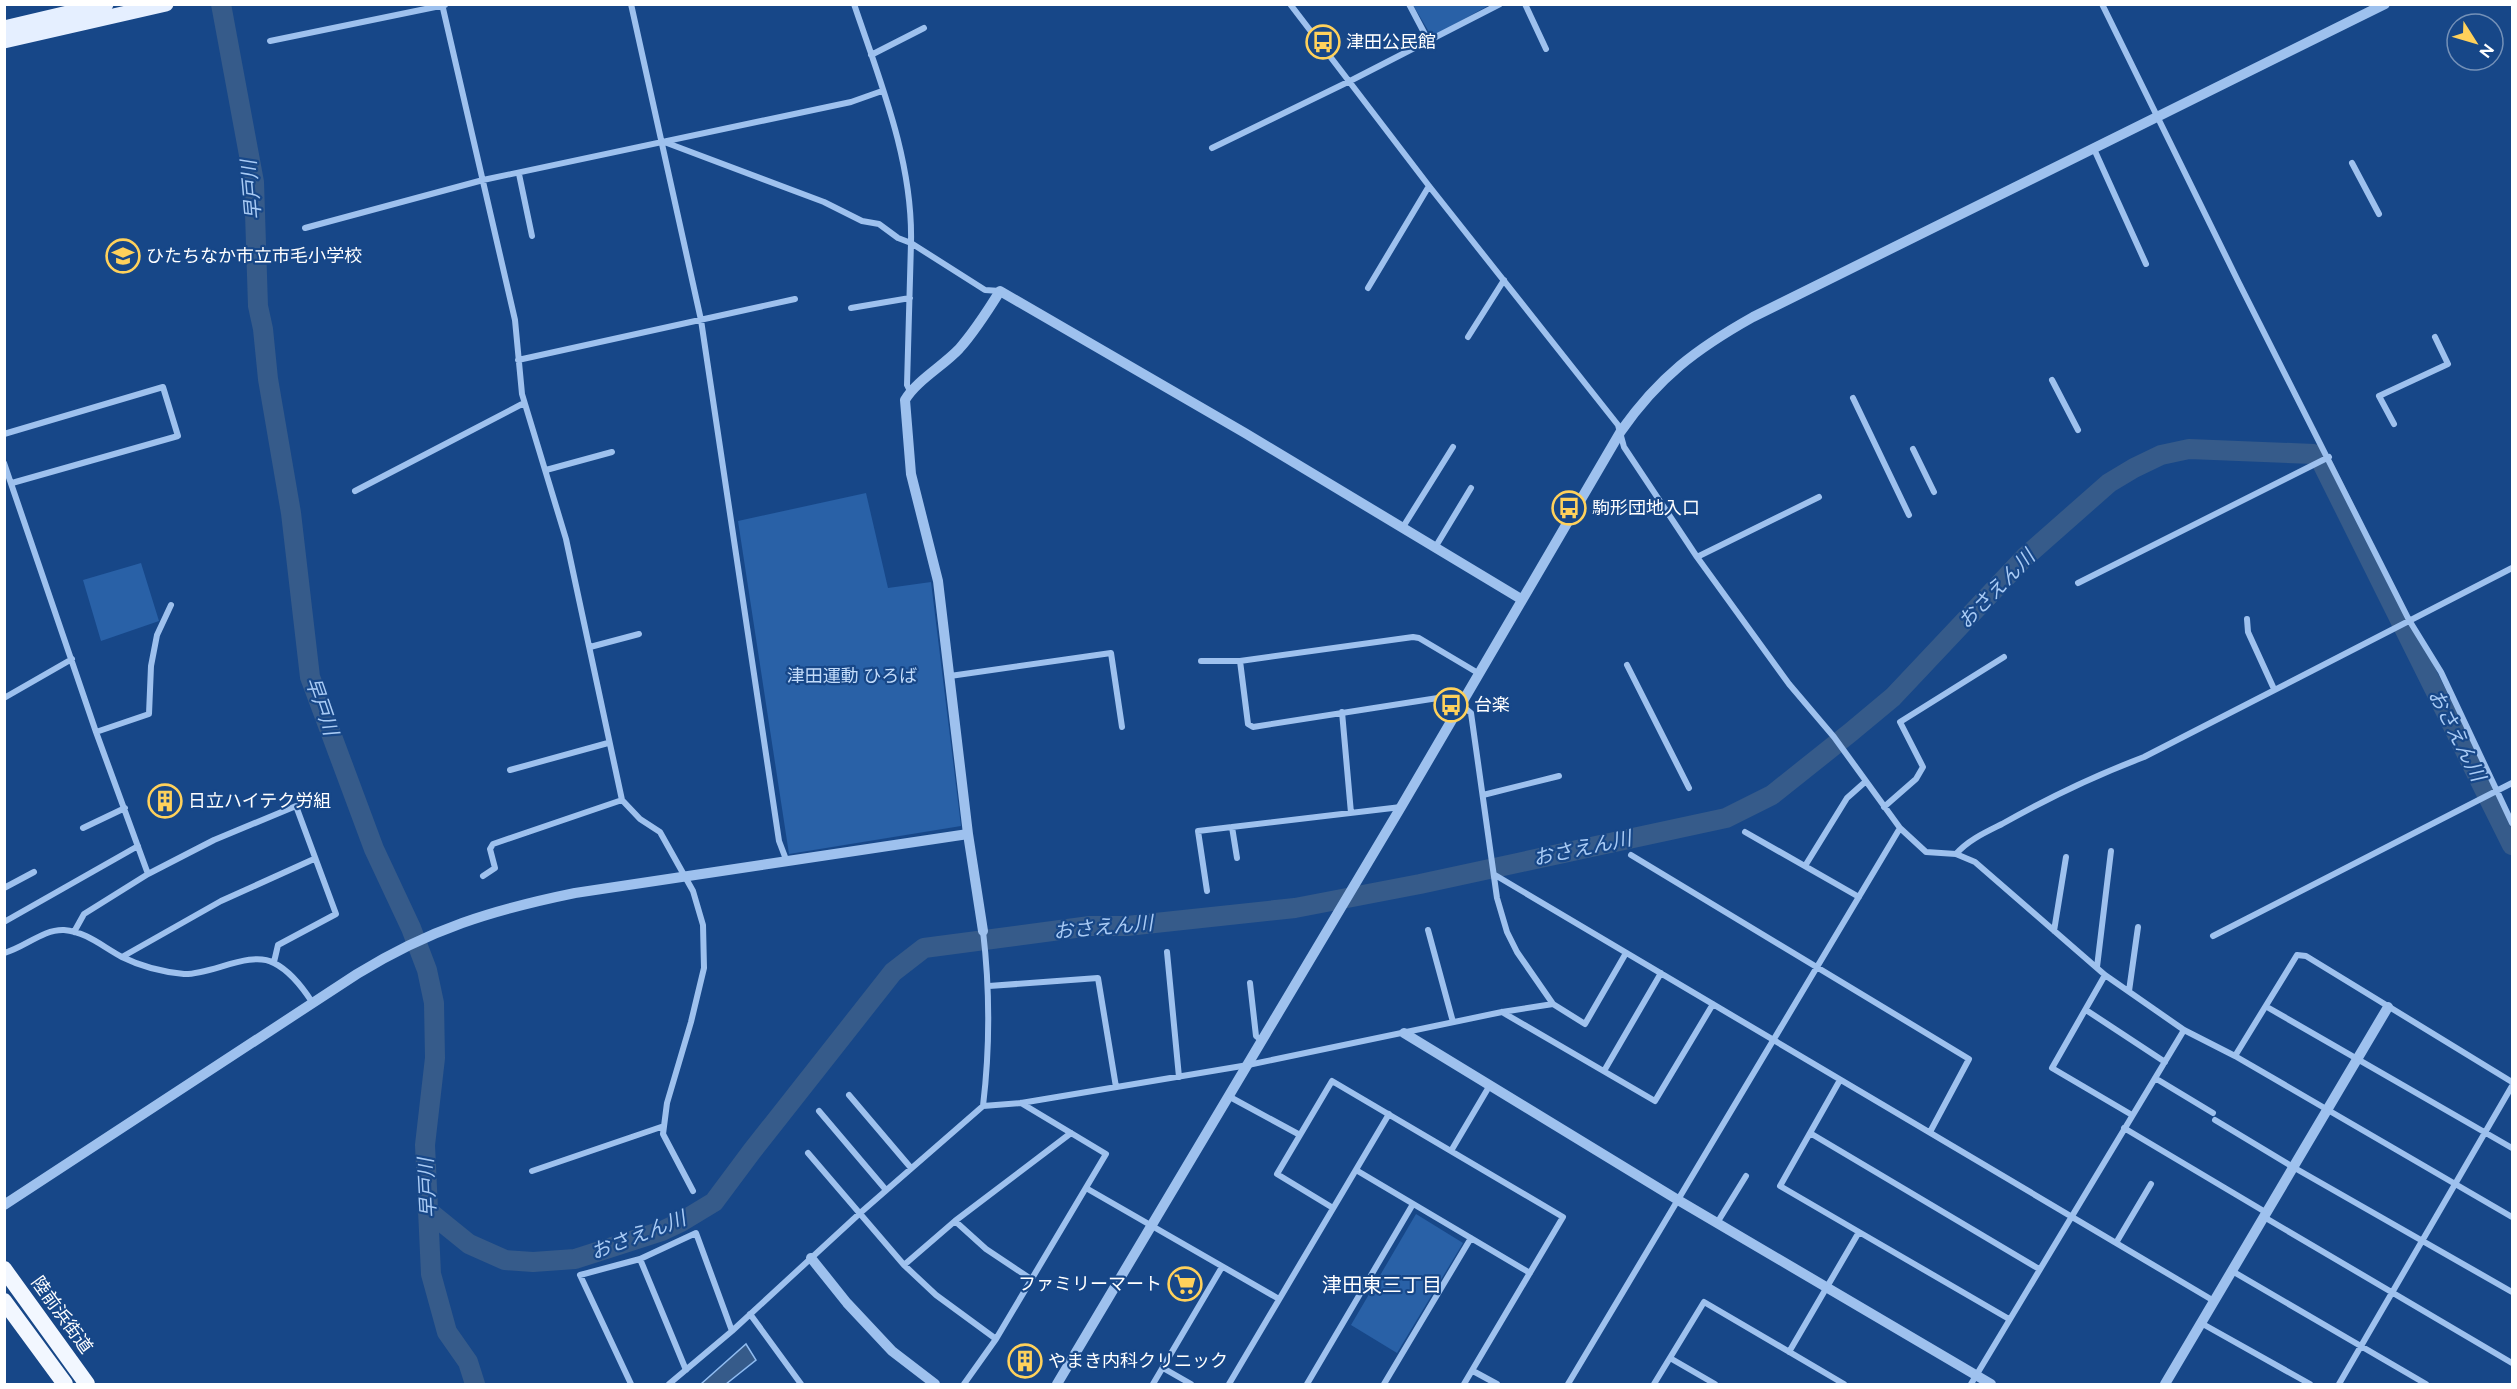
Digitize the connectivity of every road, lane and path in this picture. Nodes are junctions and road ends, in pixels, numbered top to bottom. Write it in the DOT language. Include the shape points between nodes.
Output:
graph roads {
  1 [pos="106,4"];
  2 [pos="166,4"];
  3 [pos="631,4"];
  4 [pos="854,4"];
  5 [pos="1290,4"];
  6 [pos="1408,4"];
  7 [pos="1500,4"];
  8 [pos="1525,4"];
  9 [pos="2102,4"];
  10 [pos="2385,4"];
  11 [pos="443,5"];
  12 [pos="78,7"];
  13 [pos="4,28"];
  14 [pos="924,28"];
  15 [pos="1428,40"];
  16 [pos="4,41"];
  17 [pos="270,41"];
  18 [pos="1546,49"];
  19 [pos="871,55"];
  20 [pos="1350,81"];
  21 [pos="882,91"];
  22 [pos="2159,117"];
  23 [pos="664,143"];
  24 [pos="1212,148"];
  25 [pos="2094,149"];
  26 [pos="2352,164"];
  27 [pos="519,174"];
  28 [pos="483,180"];
  29 [pos="1429,186"];
  30 [pos="2379,214"];
  31 [pos="305,228"];
  32 [pos="532,236"];
  33 [pos="911,243"];
  34 [pos="2146,264"];
  35 [pos="1504,280"];
  36 [pos="1368,288"];
  37 [pos="1000,291"];
  38 [pos="910,298"];
  39 [pos="795,299"];
  40 [pos="851,308"];
  41 [pos="701,320"];
  42 [pos="1468,337"];
  43 [pos="2435,337"];
  44 [pos="518,360"];
  45 [pos="2052,380"];
  46 [pos="910,391"];
  47 [pos="1853,398"];
  48 [pos="524,403"];
  49 [pos="2394,424"];
  50 [pos="2078,430"];
  51 [pos="1621,431"];
  52 [pos="4,434"];
  53 [pos="1453,447"];
  54 [pos="1913,450"];
  55 [pos="612,452"];
  56 [pos="2329,457"];
  57 [pos="4,463"];
  58 [pos="546,470"];
  59 [pos="12,483"];
  60 [pos="1471,488"];
  61 [pos="355,491"];
  62 [pos="1935,492"];
  63 [pos="1819,497"];
  64 [pos="1909,515"];
  65 [pos="1403,527"];
  66 [pos="1436,546"];
  67 [pos="1697,558"];
  68 [pos="2512,567"];
  69 [pos="2078,583"];
  70 [pos="1521,599"];
  71 [pos="171,605"];
  72 [pos="2247,619"];
  73 [pos="2409,620"];
  74 [pos="639,634"];
  75 [pos="590,647"];
  76 [pos="2004,657"];
  77 [pos="72,659"];
  78 [pos="1201,661"];
  79 [pos="1240,661"];
  80 [pos="1627,665"];
  81 [pos="1478,673"];
  82 [pos="950,676"];
  83 [pos="2274,690"];
  84 [pos="4,698"];
  85 [pos="1462,700"];
  86 [pos="1342,712"];
  87 [pos="1122,727"];
  88 [pos="96,732"];
  89 [pos="608,743"];
  90 [pos="510,770"];
  91 [pos="1559,776"];
  92 [pos="1865,782"];
  93 [pos="2512,783"];
  94 [pos="1689,788"];
  95 [pos="2497,791"];
  96 [pos="1483,795"];
  97 [pos="622,800"];
  98 [pos="1401,807"];
  99 [pos="1884,807"];
  100 [pos="125,808"];
  101 [pos="1351,813"];
  102 [pos="2512,823"];
  103 [pos="1232,827"];
  104 [pos="83,828"];
  105 [pos="1900,828"];
  106 [pos="1745,832"];
  107 [pos="968,834"];
  108 [pos="138,846"];
  109 [pos="2111,851"];
  110 [pos="1956,854"];
  111 [pos="1631,855"];
  112 [pos="2066,857"];
  113 [pos="1237,858"];
  114 [pos="314,859"];
  115 [pos="787,862"];
  116 [pos="1805,866"];
  117 [pos="34,872"];
  118 [pos="148,874"];
  119 [pos="1495,875"];
  120 [pos="483,876"];
  121 [pos="685,876"];
  122 [pos="4,888"];
  123 [pos="1207,891"];
  124 [pos="1859,897"];
  125 [pos="4,922"];
  126 [pos="2138,927"];
  127 [pos="1428,930"];
  128 [pos="982,931"];
  129 [pos="2054,931"];
  130 [pos="74,932"];
  131 [pos="2213,936"];
  132 [pos="1167,952"];
  133 [pos="4,953"];
  134 [pos="1626,953"];
  135 [pos="122,957"];
  136 [pos="274,962"];
  137 [pos="1817,967"];
  138 [pos="2097,968"];
  139 [pos="1661,974"];
  140 [pos="2105,975"];
  141 [pos="1250,983"];
  142 [pos="989,986"];
  143 [pos="2129,991"];
  144 [pos="312,1002"];
  145 [pos="1553,1004"];
  146 [pos="1713,1004"];
  147 [pos="2267,1007"];
  148 [pos="2388,1007"];
  149 [pos="2086,1010"];
  150 [pos="1502,1012"];
  151 [pos="1453,1022"];
  152 [pos="2184,1030"];
  153 [pos="1404,1033"];
  154 [pos="1261,1040"];
  155 [pos="1773,1040"];
  156 [pos="2235,1056"];
  157 [pos="2358,1059"];
  158 [pos="2164,1062"];
  159 [pos="1248,1065"];
  160 [pos="1604,1071"];
  161 [pos="1179,1077"];
  162 [pos="2155,1078"];
  163 [pos="1840,1080"];
  164 [pos="2512,1084"];
  165 [pos="1490,1085"];
  166 [pos="1116,1087"];
  167 [pos="849,1095"];
  168 [pos="1230,1097"];
  169 [pos="1021,1103"];
  170 [pos="983,1106"];
  171 [pos="2328,1109"];
  172 [pos="819,1111"];
  173 [pos="1389,1114"];
  174 [pos="2132,1115"];
  175 [pos="664,1126"];
  176 [pos="2124,1128"];
  177 [pos="1929,1132"];
  178 [pos="1071,1133"];
  179 [pos="1810,1133"];
  180 [pos="2486,1133"];
  181 [pos="1300,1135"];
  182 [pos="2512,1148"];
  183 [pos="1451,1151"];
  184 [pos="808,1153"];
  185 [pos="2293,1167"];
  186 [pos="911,1168"];
  187 [pos="1356,1170"];
  188 [pos="532,1171"];
  189 [pos="1746,1176"];
  190 [pos="2151,1184"];
  191 [pos="2456,1184"];
  192 [pos="1086,1188"];
  193 [pos="886,1190"];
  194 [pos="693,1191"];
  195 [pos="1678,1200"];
  196 [pos="1413,1204"];
  197 [pos="4,1205"];
  198 [pos="1333,1208"];
  199 [pos="859,1214"];
  200 [pos="2265,1215"];
  201 [pos="2070,1216"];
  202 [pos="2512,1217"];
  203 [pos="955,1221"];
  204 [pos="1717,1223"];
  205 [pos="1151,1226"];
  206 [pos="1859,1232"];
  207 [pos="1471,1238"];
  208 [pos="2423,1241"];
  209 [pos="2116,1243"];
  210 [pos="640,1258"];
  211 [pos="811,1258"];
  212 [pos="904,1265"];
  213 [pos="1222,1267"];
  214 [pos="4,1269"];
  215 [pos="2039,1269"];
  216 [pos="2232,1271"];
  217 [pos="1530,1273"];
  218 [pos="1031,1279"];
  219 [pos="1827,1287"];
  220 [pos="2512,1292"];
  221 [pos="2393,1293"];
  222 [pos="1279,1299"];
  223 [pos="4,1300"];
  224 [pos="2214,1301"];
  225 [pos="750,1314"];
  226 [pos="2009,1319"];
  227 [pos="2201,1323"];
  228 [pos="732,1331"];
  229 [pos="996,1339"];
  230 [pos="2362,1347"];
  231 [pos="1789,1352"];
  232 [pos="1670,1358"];
  233 [pos="2512,1363"];
  234 [pos="1162,1368"];
  235 [pos="686,1370"];
  236 [pos="1473,1371"];
  237 [pos="1973,1380"];
  238 [pos="65,1384"];
  239 [pos="87,1384"];
  240 [pos="631,1384"];
  241 [pos="669,1384"];
  242 [pos="801,1384"];
  243 [pos="935,1384"];
  244 [pos="964,1384"];
  245 [pos="1057,1384"];
  246 [pos="1153,1384"];
  247 [pos="1191,1384"];
  248 [pos="1229,1384"];
  249 [pos="1307,1384"];
  250 [pos="1384,1384"];
  251 [pos="1464,1384"];
  252 [pos="1497,1384"];
  253 [pos="1568,1384"];
  254 [pos="1654,1384"];
  255 [pos="1714,1384"];
  256 [pos="1844,1384"];
  257 [pos="1991,1384"];
  258 [pos="2165,1384"];
  259 [pos="2310,1384"];
  260 [pos="2339,1384"];
  261 [pos="2426,1384"];
  1 -- 12 [label="main road"];
  2 -- 16 [label="main road"];
  3 -- 23 [label="street"];
  4 -- 19 [label="street"];
  5 -- 20 [label="street"];
  6 -- 15 [label="street"];
  7 -- 15 [label="street"];
  8 -- 18 [label="street"];
  9 -- 22 [label="street"];
  10 -- 22 [label="street"];
  11 -- 17 [label="street"];
  11 -- 28 [label="street"];
  12 -- 13 [label="main road"];
  14 -- 19 [label="street"];
  15 -- 20 [label="street"];
  19 -- 21 [label="street"];
  20 -- 24 [label="street"];
  20 -- 29 [label="street"];
  21 -- 23 [label="street" via="851,102"];
  21 -- 33 [label="street" via="904,165"];
  22 -- 25 [label="street"];
  22 -- 56 [label="street"];
  23 -- 27 [label="street"];
  23 -- 33 [label="street" via="824,202 862,221 879,224"];
  23 -- 41 [label="street"];
  25 -- 34 [label="street"];
  25 -- 51 [label="street" via="1710,341 1656,388"];
  26 -- 30 [label="street"];
  27 -- 28 [label="street"];
  27 -- 32 [label="street"];
  28 -- 31 [label="street"];
  28 -- 44 [label="street" via="515,320"];
  29 -- 35 [label="street"];
  29 -- 36 [label="street"];
  33 -- 37 [label="street" via="985,290"];
  33 -- 38 [label="street"];
  35 -- 42 [label="street"];
  35 -- 51 [label="street"];
  37 -- 46 [label="street" via="959,349"];
  37 -- 65 [label="street"];
  38 -- 40 [label="street"];
  38 -- 46 [label="street"];
  39 -- 41 [label="street"];
  41 -- 44 [label="street"];
  41 -- 115 [label="street" via="779,841"];
  43 -- 49 [label="street" via="2448,364 2379,396"];
  44 -- 48 [label="street"];
  45 -- 50 [label="street"];
  46 -- 82 [label="street" via="905,400 908,454 938,581"];
  47 -- 64 [label="street"];
  48 -- 58 [label="street"];
  48 -- 61 [label="street"];
  51 -- 67 [label="street" via="1624,447"];
  51 -- 70 [label="street"];
  52 -- 59 [label="street" via="163,387 178,436"];
  53 -- 65 [label="street"];
  54 -- 62 [label="street"];
  55 -- 58 [label="street"];
  56 -- 69 [label="street"];
  56 -- 73 [label="street"];
  57 -- 59 [label="street"];
  58 -- 75 [label="street"];
  59 -- 77 [label="street"];
  60 -- 66 [label="street"];
  63 -- 67 [label="street"];
  65 -- 66 [label="street"];
  66 -- 70 [label="street"];
  67 -- 92 [label="street"];
  68 -- 73 [label="street"];
  70 -- 81 [label="street"];
  71 -- 88 [label="street" via="157,635 148,714"];
  72 -- 83 [label="street" via="2248,632"];
  73 -- 83 [label="street"];
  73 -- 95 [label="street" via="2441,672"];
  74 -- 75 [label="street"];
  75 -- 89 [label="street"];
  76 -- 99 [label="street" via="1899,722 1923,766 1916,779"];
  77 -- 84 [label="street"];
  77 -- 88 [label="street"];
  78 -- 79 [label="street"];
  79 -- 81 [label="street" via="1413,637"];
  79 -- 86 [label="street" via="1248,724 1253,727"];
  80 -- 94 [label="street"];
  81 -- 85 [label="street"];
  82 -- 87 [label="street" via="1111,653"];
  82 -- 107 [label="street"];
  83 -- 110 [label="street" via="2144,757 2091,777 2022,812 1964,844"];
  85 -- 86 [label="street" via="1457,695"];
  85 -- 96 [label="street" via="1471,713"];
  85 -- 98 [label="street"];
  86 -- 101 [label="street"];
  88 -- 100 [label="street"];
  89 -- 90 [label="street"];
  89 -- 97 [label="street"];
  91 -- 96 [label="street"];
  92 -- 99 [label="street"];
  92 -- 116 [label="street" via="1848,798"];
  93 -- 95 [label="street"];
  95 -- 102 [label="street"];
  95 -- 131 [label="street"];
  96 -- 119 [label="street"];
  97 -- 120 [label="street" via="494,844 490,849 495,868"];
  97 -- 121 [label="street" via="660,832"];
  98 -- 101 [label="street"];
  98 -- 154 [label="street"];
  99 -- 105 [label="street"];
  100 -- 104 [label="street"];
  100 -- 108 [label="street"];
  101 -- 103 [label="street"];
  103 -- 113 [label="street"];
  103 -- 123 [label="street" via="1198,831"];
  105 -- 110 [label="street" via="1926,852"];
  105 -- 124 [label="street"];
  106 -- 116 [label="street"];
  107 -- 115 [label="street"];
  107 -- 128 [label="street"];
  108 -- 118 [label="street"];
  108 -- 125 [label="street"];
  109 -- 138 [label="street"];
  110 -- 129 [label="street" via="1975,862"];
  111 -- 137 [label="street"];
  112 -- 129 [label="street"];
  114 -- 118 [label="street" via="296,806 214,840"];
  114 -- 135 [label="street" via="220,901"];
  114 -- 136 [label="street" via="336,914 278,945"];
  115 -- 121 [label="street"];
  116 -- 124 [label="street"];
  117 -- 122 [label="street"];
  118 -- 130 [label="street" via="84,914"];
  119 -- 134 [label="street"];
  119 -- 145 [label="street" via="1507,932"];
  121 -- 144 [label="street" via="524,903 472,918 382,958"];
  121 -- 175 [label="street" via="699,904 704,968"];
  124 -- 137 [label="street"];
  126 -- 143 [label="street"];
  127 -- 151 [label="street"];
  128 -- 142 [label="street"];
  129 -- 138 [label="street"];
  130 -- 133 [label="street" via="62,930 42,935"];
  130 -- 135 [label="street"];
  132 -- 161 [label="street"];
  134 -- 139 [label="street"];
  134 -- 145 [label="street" via="1585,1024"];
  135 -- 136 [label="street" via="167,972 187,974 244,960"];
  136 -- 144 [label="street" via="301,986"];
  137 -- 155 [label="street"];
  137 -- 177 [label="street" via="1969,1059"];
  138 -- 140 [label="street"];
  139 -- 146 [label="street"];
  139 -- 160 [label="street"];
  140 -- 143 [label="street"];
  140 -- 149 [label="street"];
  141 -- 154 [label="street" via="1256,1036"];
  142 -- 166 [label="street" via="1098,978"];
  142 -- 170 [label="street"];
  143 -- 152 [label="street"];
  144 -- 197 [label="street"];
  145 -- 150 [label="street"];
  146 -- 155 [label="street"];
  146 -- 160 [label="street" via="1655,1101"];
  147 -- 148 [label="street" via="2297,956 2306,956"];
  147 -- 156 [label="street"];
  147 -- 157 [label="street"];
  148 -- 157 [label="street"];
  148 -- 164 [label="street"];
  149 -- 158 [label="street"];
  149 -- 174 [label="street" via="2052,1068"];
  150 -- 151 [label="street"];
  150 -- 160 [label="street"];
  151 -- 153 [label="street"];
  152 -- 156 [label="street"];
  152 -- 158 [label="street"];
  153 -- 159 [label="street"];
  153 -- 165 [label="street"];
  154 -- 159 [label="street"];
  155 -- 163 [label="street"];
  155 -- 195 [label="street"];
  156 -- 171 [label="street"];
  157 -- 171 [label="street"];
  157 -- 180 [label="street"];
  158 -- 162 [label="street"];
  159 -- 161 [label="street"];
  159 -- 168 [label="street"];
  161 -- 166 [label="street"];
  162 -- 174 [label="street"];
  162 -- 185 [label="street"];
  163 -- 177 [label="street"];
  163 -- 179 [label="street"];
  164 -- 180 [label="street"];
  165 -- 183 [label="street"];
  165 -- 195 [label="street"];
  166 -- 169 [label="street"];
  167 -- 186 [label="street"];
  168 -- 181 [label="street"];
  168 -- 205 [label="street"];
  169 -- 170 [label="street"];
  169 -- 178 [label="street"];
  170 -- 186 [label="street"];
  171 -- 185 [label="street"];
  171 -- 191 [label="street"];
  172 -- 193 [label="street"];
  173 -- 181 [label="street" via="1332,1081"];
  173 -- 183 [label="street"];
  173 -- 187 [label="street"];
  174 -- 176 [label="street"];
  175 -- 188 [label="street"];
  175 -- 194 [label="street" via="663,1134"];
  176 -- 200 [label="street"];
  176 -- 201 [label="street"];
  177 -- 201 [label="street"];
  178 -- 192 [label="street" via="1106,1154"];
  178 -- 203 [label="street"];
  179 -- 206 [label="street" via="1780,1186"];
  179 -- 215 [label="street"];
  180 -- 182 [label="street"];
  180 -- 191 [label="street"];
  181 -- 198 [label="street" via="1277,1174"];
  183 -- 217 [label="street" via="1563,1217"];
  184 -- 199 [label="street"];
  185 -- 200 [label="street"];
  185 -- 208 [label="street"];
  186 -- 193 [label="street"];
  187 -- 196 [label="street"];
  187 -- 198 [label="street"];
  189 -- 204 [label="street"];
  190 -- 209 [label="street"];
  191 -- 202 [label="street"];
  191 -- 208 [label="street"];
  192 -- 205 [label="street"];
  192 -- 218 [label="street"];
  193 -- 199 [label="street"];
  195 -- 204 [label="street"];
  195 -- 253 [label="street"];
  196 -- 207 [label="street"];
  196 -- 249 [label="street"];
  198 -- 222 [label="street"];
  199 -- 211 [label="street"];
  199 -- 212 [label="street"];
  200 -- 216 [label="street"];
  200 -- 221 [label="street"];
  201 -- 209 [label="street"];
  201 -- 215 [label="street"];
  203 -- 212 [label="street"];
  203 -- 218 [label="street" via="986,1249"];
  204 -- 219 [label="street"];
  205 -- 213 [label="street"];
  205 -- 245 [label="street"];
  206 -- 219 [label="street"];
  206 -- 226 [label="street"];
  207 -- 217 [label="street"];
  207 -- 250 [label="street"];
  208 -- 220 [label="street"];
  208 -- 221 [label="street"];
  209 -- 224 [label="street"];
  210 -- 228 [label="street" via="696,1233"];
  210 -- 235 [label="street"];
  210 -- 240 [label="street" via="580,1275"];
  211 -- 225 [label="street"];
  211 -- 243 [label="street" via="847,1304 892,1351"];
  212 -- 229 [label="street" via="936,1295"];
  213 -- 222 [label="street"];
  213 -- 234 [label="street"];
  214 -- 239 [label="highway, 陸前浜街道"];
  215 -- 226 [label="street"];
  216 -- 224 [label="street"];
  216 -- 230 [label="street"];
  217 -- 236 [label="street"];
  218 -- 229 [label="street"];
  219 -- 231 [label="street"];
  219 -- 237 [label="street"];
  221 -- 230 [label="street"];
  221 -- 233 [label="street"];
  222 -- 248 [label="street"];
  223 -- 238 [label="highway"];
  224 -- 227 [label="street"];
  225 -- 228 [label="street"];
  225 -- 242 [label="street"];
  226 -- 237 [label="street"];
  227 -- 258 [label="street"];
  227 -- 259 [label="street"];
  228 -- 235 [label="street"];
  229 -- 244 [label="street"];
  230 -- 260 [label="street"];
  230 -- 261 [label="street"];
  231 -- 232 [label="street" via="1704,1302"];
  231 -- 256 [label="street"];
  232 -- 254 [label="street"];
  232 -- 255 [label="street"];
  234 -- 246 [label="street"];
  234 -- 247 [label="street"];
  235 -- 241 [label="street"];
  236 -- 251 [label="street"];
  236 -- 252 [label="street"];
  237 -- 257 [label="street"];
}
